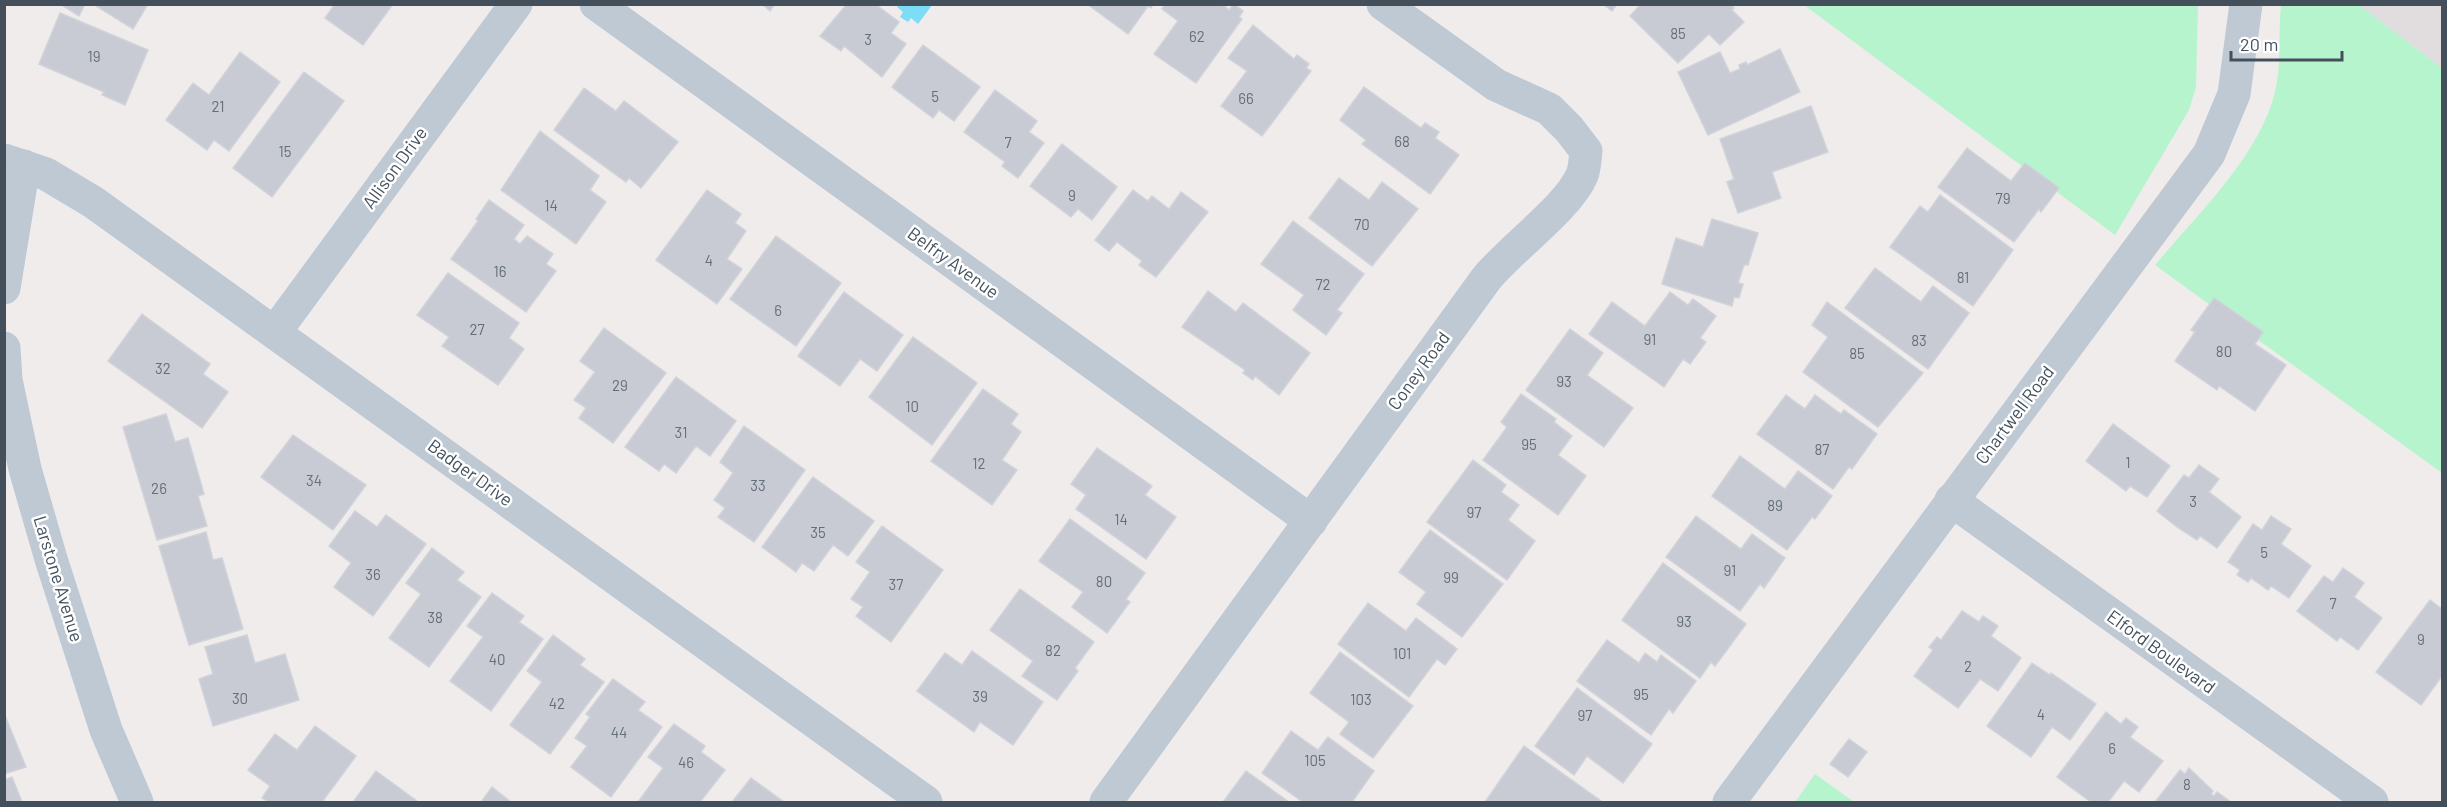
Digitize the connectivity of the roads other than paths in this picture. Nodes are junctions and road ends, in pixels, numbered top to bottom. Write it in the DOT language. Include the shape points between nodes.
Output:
graph roads {
  1 [pos="516,4"];
  2 [pos="596,4"];
  3 [pos="1383,4"];
  4 [pos="2246,4"];
  5 [pos="14,163"];
  6 [pos="4,288"];
  7 [pos="275,332"];
  8 [pos="4,348"];
  9 [pos="1951,501"];
  10 [pos="1311,520"];
  11 [pos="137,802"];
  12 [pos="926,802"];
  13 [pos="1106,802"];
  14 [pos="1729,802"];
  15 [pos="2372,802"];
  1 -- 7 [label="street, Allison Drive"];
  2 -- 10 [label="street, Belfry Avenue"];
  3 -- 10 [label="street, Coney Road" via="1496,85 1549,109 1586,151 1582,175 1562,204 1500,261"];
  4 -- 9 [label="street, Chartwell Road" via="2234,94 2209,154"];
  5 -- 6 [label="street"];
  5 -- 7 [label="street, Badger Drive" via="46,174 93,202"];
  7 -- 12 [label="street, Badger Drive"];
  8 -- 11 [label="street, Larstone Avenue" via="6,380 25,469 51,559 105,730"];
  9 -- 14 [label="street, Chartwell Road"];
  9 -- 15 [label="street, Elford Boulevard"];
  10 -- 13 [label="street, Coney Road"];
}
